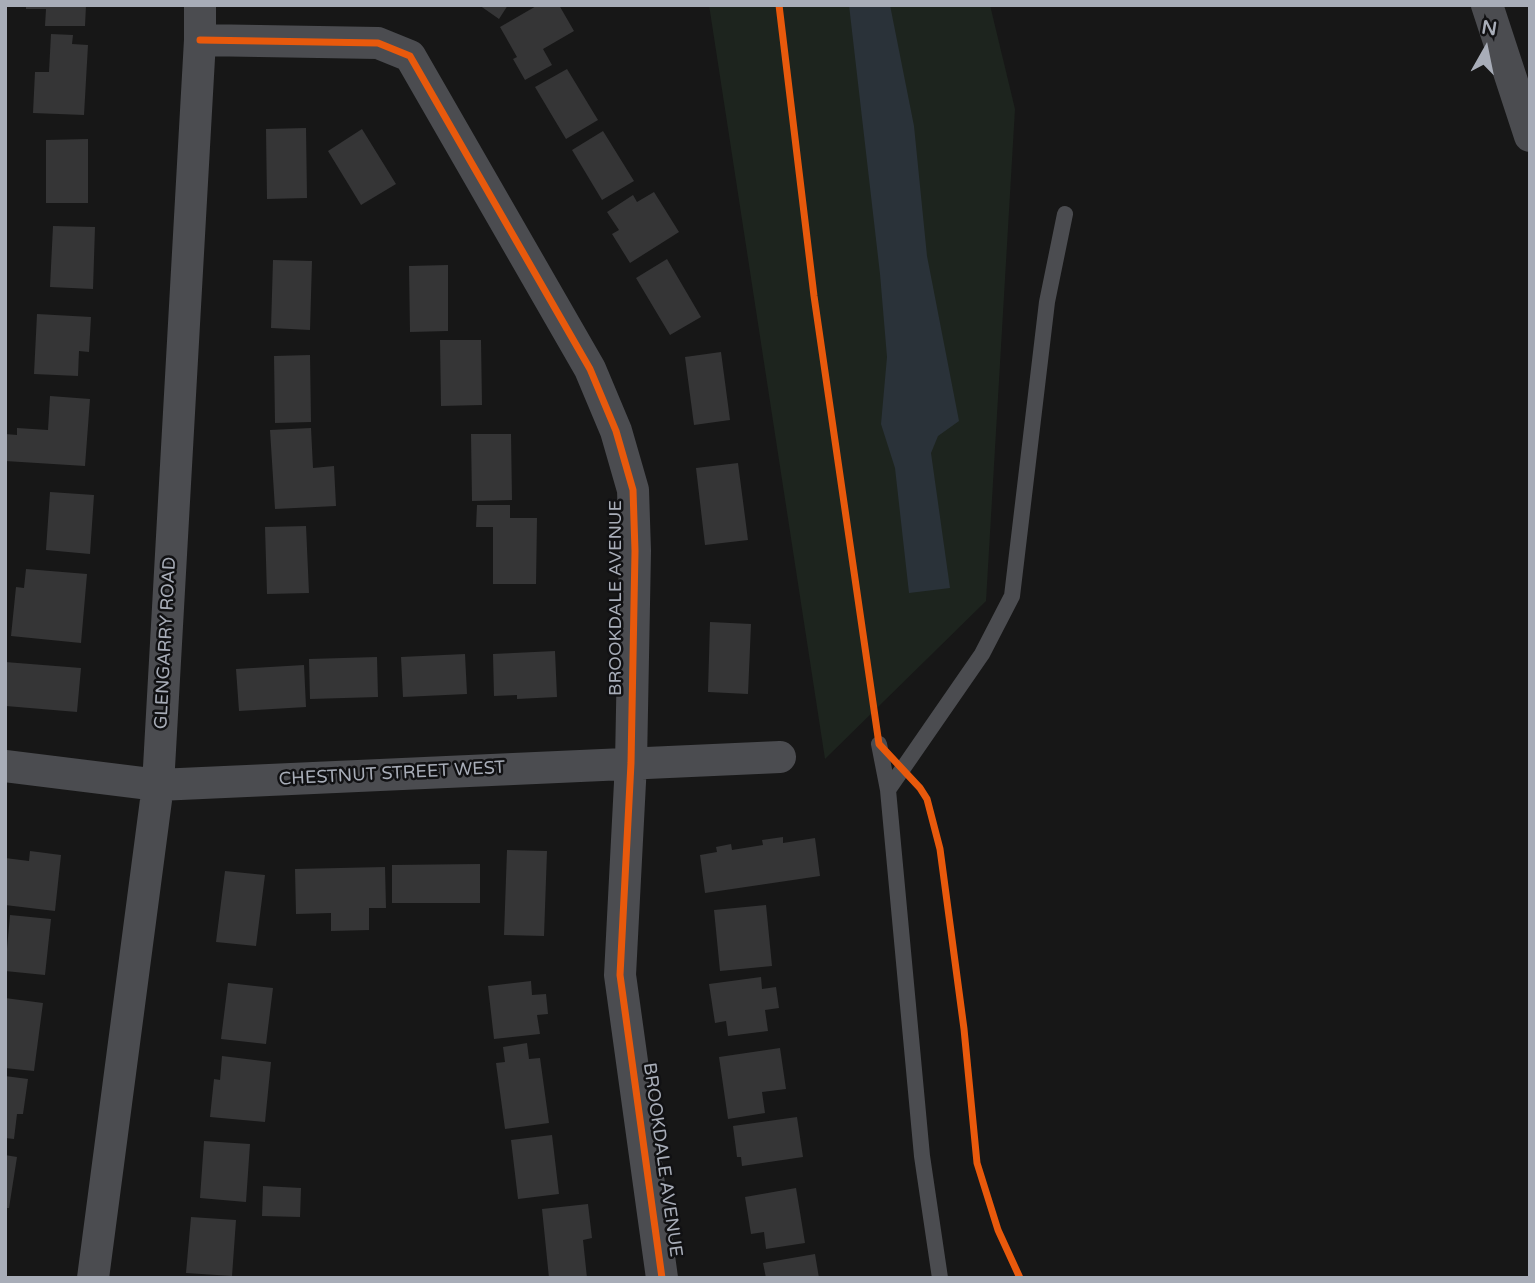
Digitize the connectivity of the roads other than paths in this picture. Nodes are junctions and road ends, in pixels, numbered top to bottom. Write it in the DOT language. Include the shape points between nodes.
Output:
graph roads {
  1 [pos="200,5"];
  2 [pos="1487,5"];
  3 [pos="200,40"];
  4 [pos="1530,136"];
  5 [pos="1065,214"];
  6 [pos="879,744"];
  7 [pos="780,757"];
  8 [pos="631,763"];
  9 [pos="5,766"];
  10 [pos="158,785"];
  11 [pos="888,790"];
  12 [pos="93,1278"];
  13 [pos="662,1278"];
  14 [pos="940,1278"];
  1 -- 3 [label="street, GLENGARRY ROAD"];
  2 -- 4 [label="street"];
  3 -- 8 [label="street, BROOKDALE AVENUE" via="378,43 410,56 590,369 616,431 632,490 635,551"];
  3 -- 10 [label="street, GLENGARRY ROAD"];
  5 -- 11 [label="lane" via="1047,302 1012,596 982,654"];
  6 -- 11 [label="lane"];
  7 -- 8 [label="street, CHESTNUT STREET WEST"];
  8 -- 10 [label="street, CHESTNUT STREET WEST"];
  8 -- 13 [label="street, BROOKDALE AVENUE" via="620,975"];
  9 -- 10 [label="street, CHESTNUT STREET WEST"];
  10 -- 12 [label="street, GLENGARRY ROAD"];
  11 -- 14 [label="lane" via="922,1156"];
}
